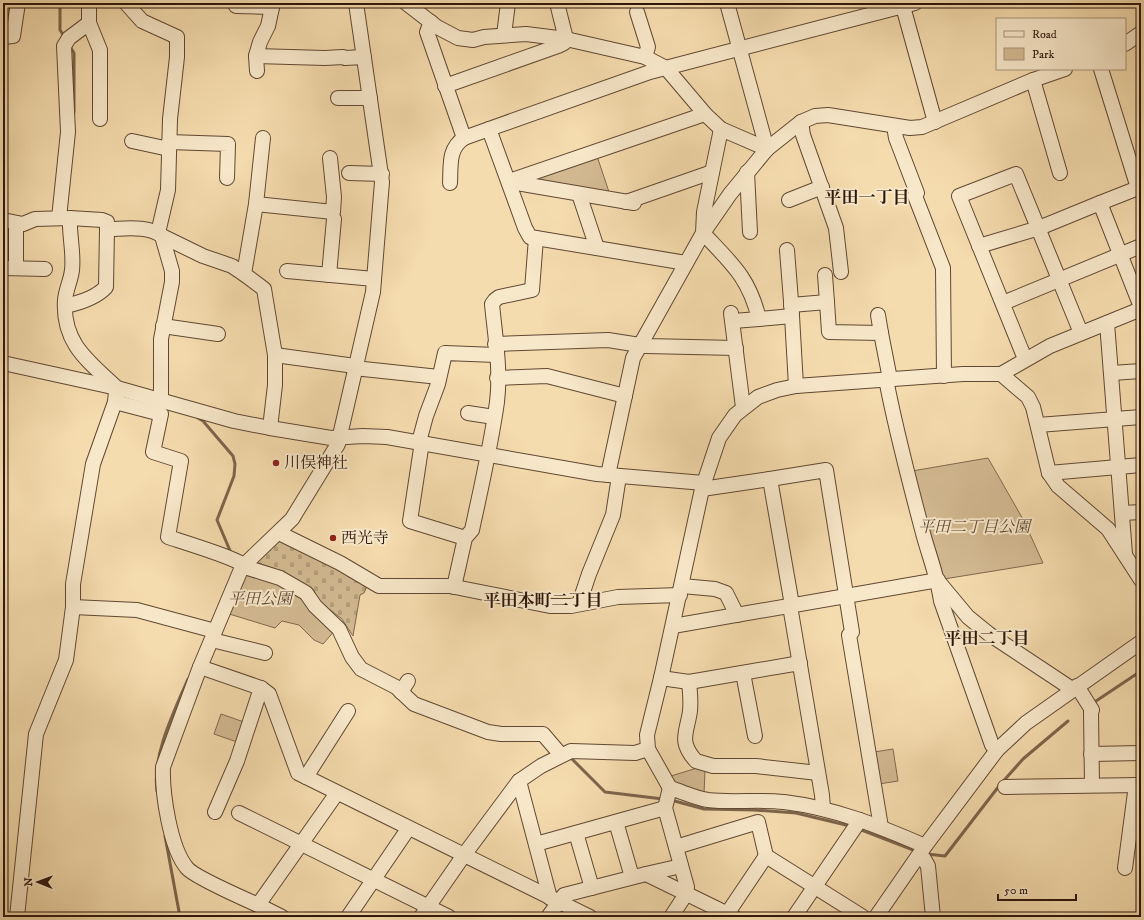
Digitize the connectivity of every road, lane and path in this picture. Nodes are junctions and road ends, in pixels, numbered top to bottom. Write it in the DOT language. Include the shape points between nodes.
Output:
graph roads {
  1 [pos="18,3"];
  2 [pos="89,3"];
  3 [pos="126,3"];
  4 [pos="356,3"];
  5 [pos="406,3"];
  6 [pos="508,3"];
  7 [pos="557,3"];
  8 [pos="727,3"];
  9 [pos="907,4"];
  10 [pos="272,5"];
  11 [pos="236,6"];
  12 [pos="637,12"];
  13 [pos="431,22"];
  14 [pos="89,23"];
  15 [pos="1141,33"];
  16 [pos="504,35"];
  17 [pos="3,37"];
  18 [pos="566,39"];
  19 [pos="1126,43"];
  20 [pos="739,48"];
  21 [pos="256,56"];
  22 [pos="364,57"];
  23 [pos="645,57"];
  24 [pos="666,68"];
  25 [pos="1062,70"];
  26 [pos="1101,70"];
  27 [pos="257,71"];
  28 [pos="1033,80"];
  29 [pos="445,86"];
  30 [pos="338,98"];
  31 [pos="370,98"];
  32 [pos="705,114"];
  33 [pos="100,119"];
  34 [pos="801,122"];
  35 [pos="935,122"];
  36 [pos="894,126"];
  37 [pos="489,129"];
  38 [pos="721,129"];
  39 [pos="263,138"];
  40 [pos="464,138"];
  41 [pos="132,141"];
  42 [pos="169,145"];
  43 [pos="767,149"];
  44 [pos="330,158"];
  45 [pos="712,172"];
  46 [pos="747,172"];
  47 [pos="350,173"];
  48 [pos="1060,173"];
  49 [pos="382,174"];
  50 [pos="227,178"];
  51 [pos="509,181"];
  52 [pos="450,183"];
  53 [pos="822,187"];
  54 [pos="1140,187"];
  55 [pos="579,194"];
  56 [pos="789,200"];
  57 [pos="1100,203"];
  58 [pos="256,204"];
  59 [pos="64,218"];
  60 [pos="334,219"];
  61 [pos="10,222"];
  62 [pos="1039,228"];
  63 [pos="107,229"];
  64 [pos="750,232"];
  65 [pos="703,233"];
  66 [pos="160,234"];
  67 [pos="536,238"];
  68 [pos="979,246"];
  69 [pos="1141,246"];
  70 [pos="598,248"];
  71 [pos="786,250"];
  72 [pos="1120,254"];
  73 [pos="686,263"];
  74 [pos="9,268"];
  75 [pos="45,269"];
  76 [pos="287,271"];
  77 [pos="841,272"];
  78 [pos="244,274"];
  79 [pos="329,275"];
  80 [pos="825,275"];
  81 [pos="374,279"];
  82 [pos="1060,279"];
  83 [pos="827,302"];
  84 [pos="1003,303"];
  85 [pos="65,306"];
  86 [pos="1141,308"];
  87 [pos="791,311"];
  88 [pos="878,315"];
  89 [pos="759,318"];
  90 [pos="1107,323"];
  91 [pos="163,326"];
  92 [pos="881,333"];
  93 [pos="1081,333"];
  94 [pos="218,334"];
  95 [pos="641,344"];
  96 [pos="736,348"];
  97 [pos="496,350"];
  98 [pos="275,355"];
  99 [pos="1025,359"];
  100 [pos="3,363"];
  101 [pos="354,367"];
  102 [pos="1141,371"];
  103 [pos="1112,373"];
  104 [pos="1001,374"];
  105 [pos="944,376"];
  106 [pos="439,377"];
  107 [pos="497,378"];
  108 [pos="888,379"];
  109 [pos="796,386"];
  110 [pos="116,395"];
  111 [pos="625,396"];
  112 [pos="161,400"];
  113 [pos="743,407"];
  114 [pos="468,413"];
  115 [pos="494,416"];
  116 [pos="1141,417"];
  117 [pos="1115,419"];
  118 [pos="1038,425"];
  119 [pos="270,428"];
  120 [pos="339,436"];
  121 [pos="420,442"];
  122 [pos="487,456"];
  123 [pos="1141,465"];
  124 [pos="1119,467"];
  125 [pos="1049,473"];
  126 [pos="613,476"];
  127 [pos="770,479"];
  128 [pos="703,486"];
  129 [pos="1141,512"];
  130 [pos="1123,513"];
  131 [pos="279,533"];
  132 [pos="465,538"];
  133 [pos="1131,557"];
  134 [pos="240,563"];
  135 [pos="938,580"];
  136 [pos="1141,580"];
  137 [pos="454,587"];
  138 [pos="681,590"];
  139 [pos="846,597"];
  140 [pos="579,604"];
  141 [pos="791,606"];
  142 [pos="73,607"];
  143 [pos="737,615"];
  144 [pos="673,626"];
  145 [pos="211,633"];
  146 [pos="1141,642"];
  147 [pos="265,653"];
  148 [pos="800,663"];
  149 [pos="200,667"];
  150 [pos="743,673"];
  151 [pos="661,678"];
  152 [pos="689,682"];
  153 [pos="1075,687"];
  154 [pos="261,688"];
  155 [pos="348,711"];
  156 [pos="755,736"];
  157 [pos="648,750"];
  158 [pos="997,750"];
  159 [pos="566,753"];
  160 [pos="1141,753"];
  161 [pos="1091,754"];
  162 [pos="818,773"];
  163 [pos="306,777"];
  164 [pos="519,781"];
  165 [pos="1092,785"];
  166 [pos="1139,785"];
  167 [pos="1005,787"];
  168 [pos="337,793"];
  169 [pos="667,797"];
  170 [pos="823,808"];
  171 [pos="215,812"];
  172 [pos="239,813"];
  173 [pos="616,822"];
  174 [pos="856,825"];
  175 [pos="882,827"];
  176 [pos="408,829"];
  177 [pos="576,833"];
  178 [pos="302,844"];
  179 [pos="536,844"];
  180 [pos="676,848"];
  181 [pos="922,851"];
  182 [pos="464,855"];
  183 [pos="766,856"];
  184 [pos="681,866"];
  185 [pos="1125,868"];
  186 [pos="646,874"];
  187 [pos="632,877"];
  188 [pos="373,880"];
  189 [pos="815,887"];
  190 [pos="592,888"];
  191 [pos="686,894"];
  192 [pos="554,900"];
  193 [pos="258,905"];
  194 [pos="424,912"];
  195 [pos="731,915"];
  196 [pos="17,917"];
  197 [pos="282,917"];
  198 [pos="348,917"];
  199 [pos="449,917"];
  200 [pos="548,917"];
  201 [pos="590,917"];
  202 [pos="671,917"];
  203 [pos="794,917"];
  204 [pos="863,917"];
  205 [pos="876,917"];
  206 [pos="933,917"];
  1 -- 17 [label="street" via="13,36"];
  2 -- 14 [label="street"];
  3 -- 42 [label="street" via="142,21 177,37"];
  4 -- 22 [label="street"];
  5 -- 13 [label="street"];
  6 -- 16 [label="street"];
  7 -- 18 [label="street"];
  8 -- 20 [label="street"];
  9 -- 20 [label="street"];
  9 -- 35 [label="street"];
  10 -- 11 [label="street"];
  10 -- 21 [label="street" via="268,26"];
  12 -- 23 [label="street" via="648,47"];
  13 -- 16 [label="street" via="446,33 463,39"];
  13 -- 29 [label="street" via="426,32"];
  14 -- 33 [label="street" via="100,50"];
  14 -- 59 [label="street" via="66,42 68,132"];
  15 -- 19 [label="street"];
  16 -- 18 [label="street" via="526,34"];
  18 -- 23 [label="street"];
  18 -- 29 [label="street" via="558,46"];
  20 -- 24 [label="street"];
  20 -- 43 [label="street"];
  21 -- 22 [label="street"];
  21 -- 27 [label="street"];
  22 -- 31 [label="street"];
  23 -- 24 [label="street"];
  24 -- 32 [label="street"];
  24 -- 37 [label="street"];
  25 -- 28 [label="street"];
  26 -- 54 [label="street"];
  28 -- 35 [label="street"];
  28 -- 48 [label="street"];
  29 -- 40 [label="street"];
  30 -- 31 [label="street"];
  31 -- 49 [label="street"];
  32 -- 38 [label="street"];
  32 -- 51 [label="street"];
  34 -- 36 [label="street" via="828,114"];
  34 -- 43 [label="street"];
  34 -- 53 [label="street" via="803,135"];
  35 -- 36 [label="street" via="922,127"];
  36 -- 105 [label="street" via="916,196 943,268"];
  37 -- 40 [label="street"];
  37 -- 51 [label="street"];
  38 -- 43 [label="street"];
  38 -- 45 [label="street"];
  39 -- 58 [label="street"];
  40 -- 52 [label="street" via="452,149"];
  41 -- 42 [label="street"];
  42 -- 50 [label="street" via="228,144"];
  42 -- 66 [label="street" via="168,190"];
  43 -- 46 [label="street"];
  44 -- 58 [label="street" via="333,212"];
  45 -- 55 [label="street" via="630,203"];
  45 -- 65 [label="street" via="704,212"];
  46 -- 64 [label="street"];
  46 -- 65 [label="street"];
  47 -- 49 [label="street"];
  49 -- 81 [label="street"];
  51 -- 55 [label="street"];
  51 -- 67 [label="street" via="527,233 530,237"];
  53 -- 56 [label="street"];
  53 -- 77 [label="street" via="836,228"];
  54 -- 57 [label="street"];
  55 -- 70 [label="street"];
  57 -- 62 [label="street"];
  57 -- 72 [label="street"];
  58 -- 78 [label="street"];
  59 -- 61 [label="street" via="35,219 27,223"];
  59 -- 63 [label="street" via="102,220 107,222"];
  59 -- 85 [label="street" via="72,270"];
  60 -- 79 [label="street"];
  61 -- 74 [label="street"];
  62 -- 68 [label="street"];
  62 -- 68 [label="street" via="1016,174 959,196"];
  62 -- 82 [label="street"];
  63 -- 66 [label="street" via="140,229"];
  63 -- 85 [label="street" via="106,287 77,304"];
  65 -- 73 [label="street"];
  65 -- 89 [label="street" via="744,279 751,291"];
  66 -- 78 [label="street" via="192,251 232,266"];
  66 -- 91 [label="street" via="172,271"];
  67 -- 70 [label="street"];
  67 -- 97 [label="street" via="532,290 499,297 492,304"];
  68 -- 84 [label="street"];
  69 -- 72 [label="street"];
  70 -- 73 [label="street"];
  71 -- 87 [label="street"];
  72 -- 82 [label="street"];
  72 -- 86 [label="street"];
  73 -- 95 [label="street"];
  74 -- 75 [label="street"];
  76 -- 79 [label="street"];
  78 -- 98 [label="street" via="264,289"];
  79 -- 81 [label="street"];
  80 -- 83 [label="street"];
  81 -- 101 [label="street"];
  82 -- 84 [label="street"];
  82 -- 93 [label="street"];
  83 -- 87 [label="street"];
  83 -- 92 [label="street" via="829,332"];
  84 -- 99 [label="street"];
  85 -- 110 [label="street" via="68,327 74,343 81,355"];
  86 -- 90 [label="street"];
  87 -- 89 [label="street"];
  87 -- 109 [label="street"];
  88 -- 92 [label="street"];
  89 -- 96 [label="street" via="732,317"];
  90 -- 93 [label="street"];
  90 -- 103 [label="street"];
  91 -- 94 [label="street"];
  91 -- 112 [label="street"];
  92 -- 108 [label="street"];
  93 -- 99 [label="street"];
  95 -- 96 [label="street" via="660,347"];
  95 -- 97 [label="street" via="608,340"];
  95 -- 111 [label="street" via="633,358"];
  96 -- 113 [label="street"];
  97 -- 106 [label="street" via="445,353"];
  97 -- 107 [label="street"];
  98 -- 101 [label="street"];
  98 -- 119 [label="street" via="275,385"];
  99 -- 104 [label="street"];
  100 -- 110 [label="street"];
  101 -- 106 [label="street"];
  101 -- 120 [label="street"];
  102 -- 103 [label="street"];
  103 -- 117 [label="street"];
  104 -- 105 [label="street"];
  104 -- 118 [label="street" via="1028,397"];
  105 -- 108 [label="street"];
  106 -- 121 [label="street"];
  107 -- 111 [label="street" via="547,376"];
  107 -- 115 [label="street"];
  108 -- 109 [label="street"];
  108 -- 135 [label="street" via="896,429 930,559"];
  109 -- 113 [label="street" via="764,395"];
  110 -- 112 [label="street"];
  110 -- 134 [label="street" via="161,414 153,452 181,461 168,537"];
  110 -- 142 [label="street" via="93,464 73,584"];
  111 -- 126 [label="street"];
  112 -- 119 [label="street" via="234,421"];
  113 -- 128 [label="street" via="718,438"];
  114 -- 115 [label="street"];
  115 -- 122 [label="street"];
  116 -- 117 [label="street"];
  117 -- 118 [label="street"];
  117 -- 124 [label="street"];
  118 -- 125 [label="street"];
  119 -- 120 [label="street" via="331,438"];
  120 -- 121 [label="street" via="381,436"];
  120 -- 131 [label="street" via="338,444 302,506"];
  121 -- 122 [label="street"];
  121 -- 132 [label="street" via="410,521"];
  122 -- 126 [label="street"];
  122 -- 132 [label="street" via="472,530"];
  123 -- 124 [label="street"];
  124 -- 125 [label="street"];
  124 -- 130 [label="street"];
  125 -- 133 [label="street" via="1058,486 1108,529"];
  126 -- 128 [label="street"];
  126 -- 140 [label="street" via="613,515"];
  127 -- 128 [label="street"];
  127 -- 139 [label="street" via="826,470"];
  127 -- 141 [label="street"];
  128 -- 138 [label="street"];
  129 -- 130 [label="street"];
  130 -- 133 [label="street"];
  131 -- 134 [label="street"];
  131 -- 137 [label="street" via="340,562 379,586 422,584"];
  132 -- 137 [label="street"];
  133 -- 136 [label="street"];
  134 -- 145 [label="street" via="242,566"];
  134 -- 159 [label="street" via="280,578 306,593 315,606 339,629 357,666 371,676 396,687 405,687 414,704 488,732 543,734"];
  135 -- 139 [label="street"];
  135 -- 153 [label="street" via="968,617 989,634"];
  135 -- 158 [label="street" via="941,601 964,668 992,745"];
  137 -- 140 [label="street" via="550,606"];
  138 -- 140 [label="street"];
  138 -- 143 [label="street" via="715,589 726,593"];
  138 -- 144 [label="street"];
  139 -- 141 [label="street"];
  139 -- 175 [label="street" via="852,632 849,635"];
  141 -- 143 [label="street"];
  141 -- 148 [label="street"];
  142 -- 145 [label="street" via="137,610"];
  142 -- 196 [label="street" via="66,660 36,734"];
  143 -- 144 [label="street"];
  144 -- 151 [label="street"];
  145 -- 147 [label="street"];
  145 -- 149 [label="street"];
  146 -- 153 [label="street"];
  148 -- 150 [label="street"];
  148 -- 162 [label="street"];
  149 -- 154 [label="street"];
  149 -- 193 [label="street" via="163,767 162,784 170,828 189,871"];
  150 -- 152 [label="street"];
  150 -- 156 [label="street"];
  151 -- 152 [label="street"];
  151 -- 157 [label="street" via="647,735"];
  152 -- 162 [label="street" via="690,710 684,737 685,744 696,761 713,766 771,767"];
  153 -- 158 [label="street" via="1026,723"];
  153 -- 161 [label="street" via="1092,710"];
  154 -- 163 [label="street" via="268,694 298,773"];
  154 -- 171 [label="street" via="238,761"];
  155 -- 163 [label="street"];
  157 -- 159 [label="street" via="635,753"];
  157 -- 169 [label="street"];
  158 -- 181 [label="street"];
  159 -- 164 [label="street"];
  160 -- 161 [label="street"];
  161 -- 165 [label="street"];
  162 -- 170 [label="street"];
  163 -- 168 [label="street"];
  164 -- 179 [label="street"];
  164 -- 182 [label="street"];
  165 -- 166 [label="street"];
  165 -- 167 [label="street"];
  166 -- 185 [label="street"];
  168 -- 176 [label="street"];
  168 -- 178 [label="street"];
  169 -- 170 [label="street" via="774,801"];
  169 -- 173 [label="street"];
  169 -- 180 [label="street"];
  170 -- 174 [label="street"];
  172 -- 178 [label="street"];
  173 -- 177 [label="street"];
  173 -- 187 [label="street"];
  174 -- 175 [label="street"];
  174 -- 189 [label="street"];
  175 -- 181 [label="street"];
  176 -- 182 [label="street"];
  176 -- 188 [label="street"];
  177 -- 179 [label="street"];
  177 -- 190 [label="street"];
  178 -- 188 [label="street"];
  178 -- 193 [label="street"];
  179 -- 192 [label="street"];
  180 -- 183 [label="street" via="758,822"];
  180 -- 184 [label="street"];
  181 -- 205 [label="street"];
  181 -- 206 [label="street" via="928,866"];
  182 -- 192 [label="street"];
  182 -- 194 [label="street"];
  183 -- 189 [label="street"];
  183 -- 195 [label="street"];
  184 -- 186 [label="street"];
  184 -- 191 [label="street" via="687,888"];
  186 -- 187 [label="street"];
  186 -- 191 [label="street"];
  187 -- 190 [label="street"];
  188 -- 194 [label="street"];
  188 -- 198 [label="street"];
  189 -- 203 [label="street"];
  189 -- 204 [label="street"];
  190 -- 192 [label="street"];
  191 -- 195 [label="street"];
  191 -- 202 [label="street"];
  192 -- 200 [label="street"];
  192 -- 201 [label="street"];
  193 -- 197 [label="street"];
  194 -- 199 [label="street"];
}
